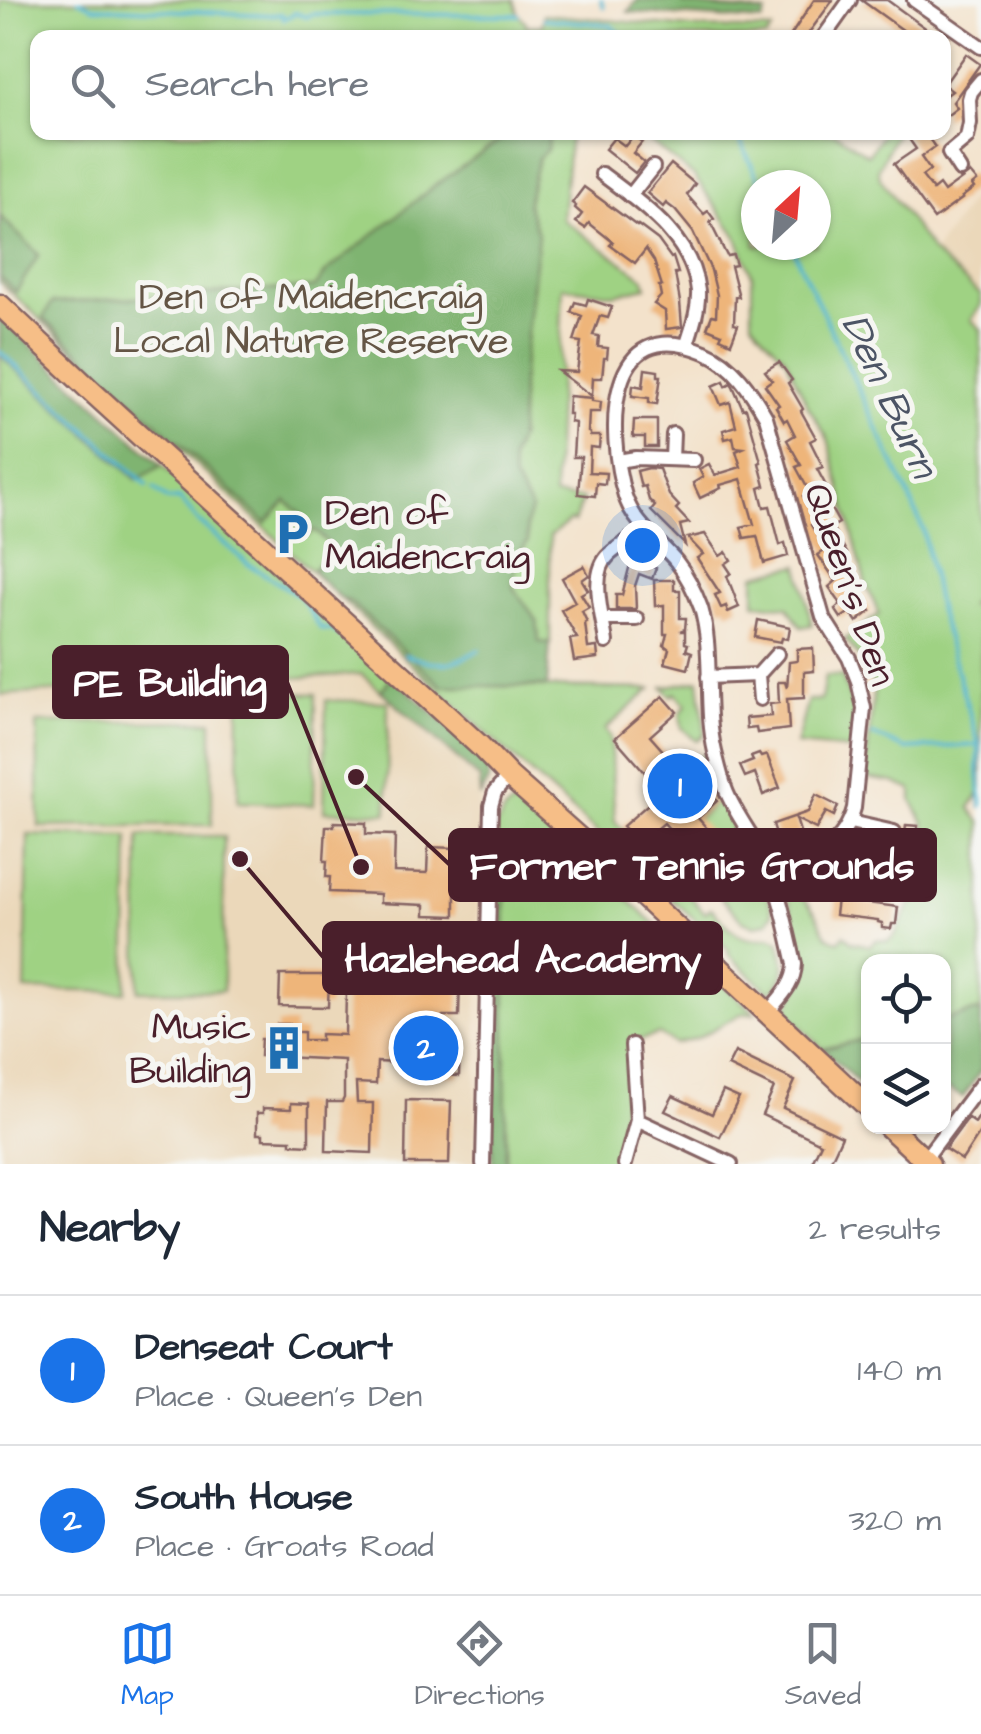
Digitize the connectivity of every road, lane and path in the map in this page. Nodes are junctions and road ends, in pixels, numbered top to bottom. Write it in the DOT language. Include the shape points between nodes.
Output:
graph roads {
  1 [pos="850,0"];
  2 [pos="914,0"];
  3 [pos="829,30"];
  4 [pos="981,47"];
  5 [pos="981,80"];
  6 [pos="653,167"];
  7 [pos="960,170"];
  8 [pos="602,174"];
  9 [pos="630,196"];
  10 [pos="0,305"];
  11 [pos="687,344"];
  12 [pos="673,434"];
  13 [pos="672,459"];
  14 [pos="694,460"];
  15 [pos="618,461"];
  16 [pos="644,530"];
  17 [pos="603,619"];
  18 [pos="637,619"];
  19 [pos="606,642"];
  20 [pos="777,654"];
  21 [pos="758,675"];
  22 [pos="708,677"];
  23 [pos="760,699"];
  24 [pos="509,776"];
  25 [pos="850,822"];
  26 [pos="769,870"];
  27 [pos="855,883"];
  28 [pos="768,1012"];
  29 [pos="632,1045"];
  30 [pos="981,1084"];
  31 [pos="861,1101"];
  32 [pos="637,1120"];
  33 [pos="897,1134"];
  34 [pos="927,1162"];
  35 [pos="483,1164"];
  36 [pos="625,1164"];
  37 [pos="731,1164"];
  1 -- 3 [label="street"];
  2 -- 4 [label="street"];
  5 -- 7 [label="street" via="969,100 966,138 948,154"];
  6 -- 9 [label="street"];
  8 -- 9 [label="street"];
  9 -- 11 [label="street" via="662,222 693,268 698,294"];
  10 -- 24 [label="main road"];
  11 -- 15 [label="street" via="660,343 627,366 614,408"];
  11 -- 25 [label="street, Queen's Den" via="716,356 749,387 766,417 823,617 858,680 864,708"];
  12 -- 13 [label="street"];
  13 -- 14 [label="street"];
  13 -- 15 [label="street"];
  15 -- 16 [label="street" via="626,498"];
  16 -- 17 [label="street" via="601,565"];
  16 -- 22 [label="street" via="691,584 702,611"];
  17 -- 18 [label="street"];
  17 -- 19 [label="street"];
  20 -- 21 [label="street"];
  21 -- 22 [label="street"];
  21 -- 23 [label="street"];
  22 -- 26 [label="street" via="714,748 726,791"];
  24 -- 28 [label="main road"];
  24 -- 35 [label="street" via="491,806"];
  25 -- 26 [label="street" via="819,852"];
  25 -- 27 [label="street" via="888,831 875,885"];
  26 -- 28 [label="street" via="794,974"];
  28 -- 31 [label="main road"];
  29 -- 32 [label="street"];
  30 -- 34 [label="street"];
  32 -- 36 [label="street"];
  32 -- 37 [label="street"];
  33 -- 34 [label="main road"];
}
